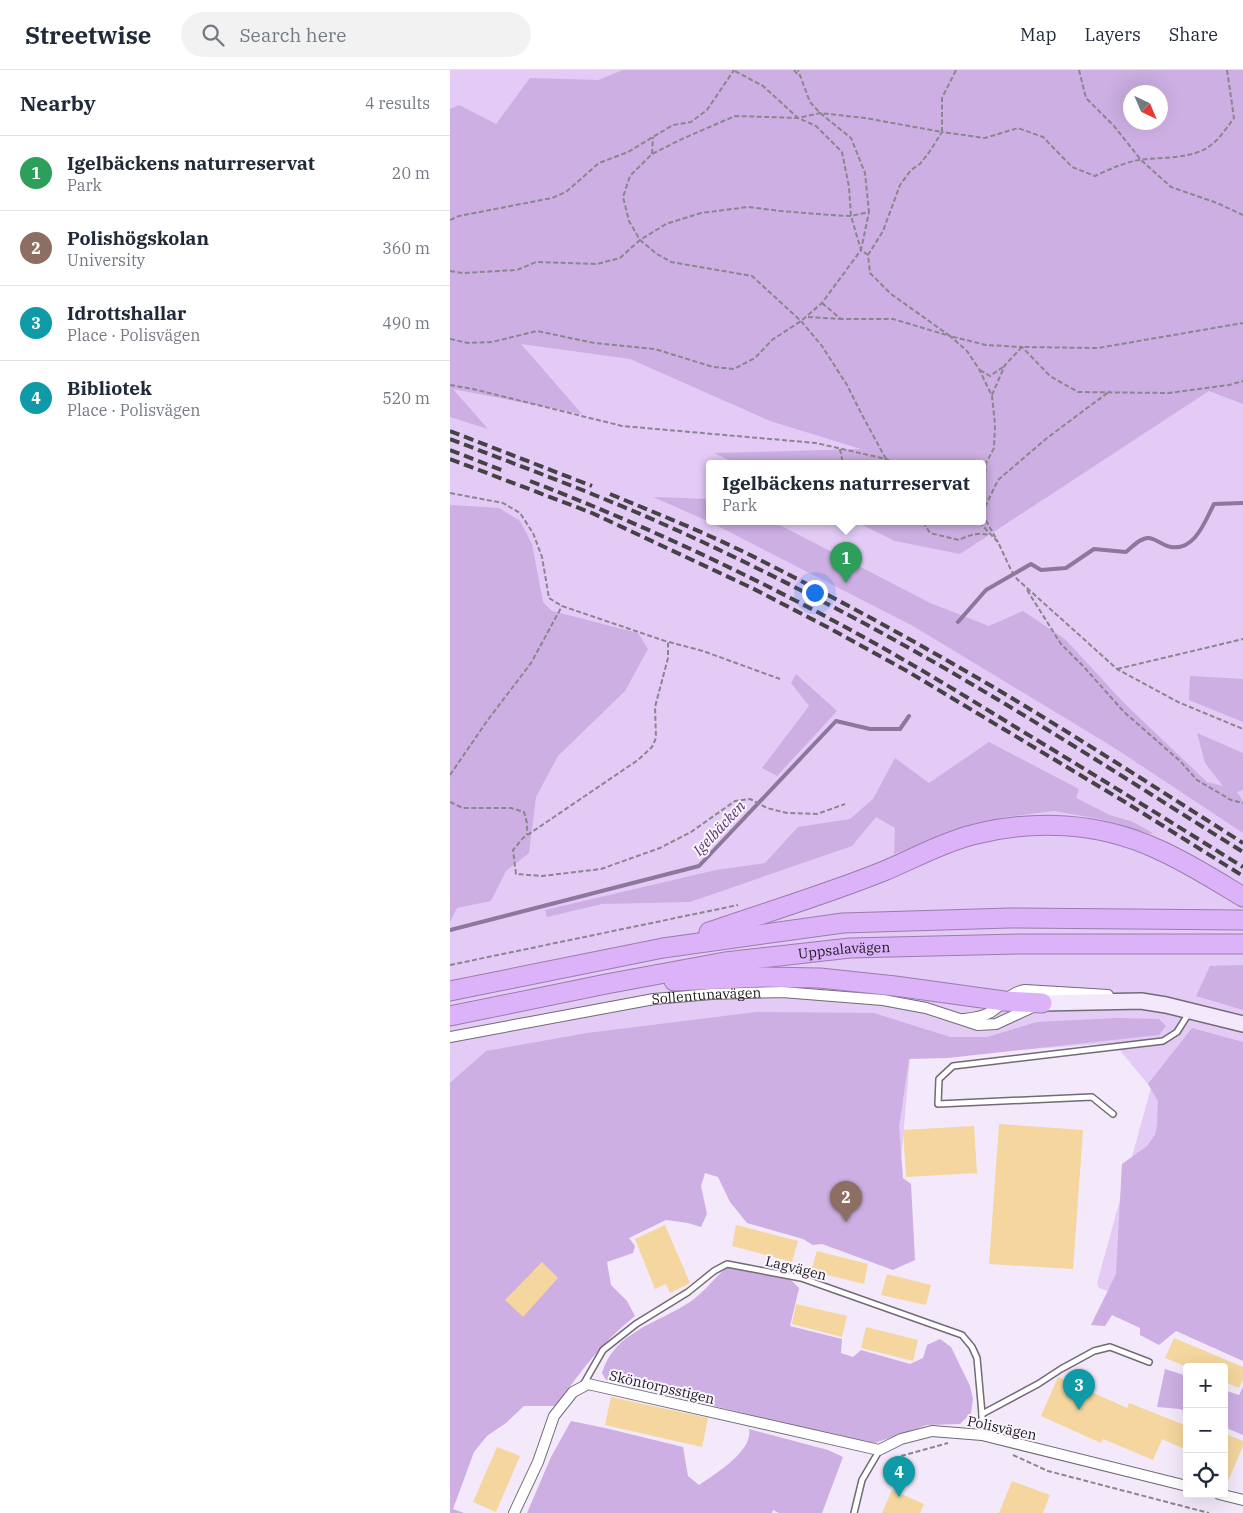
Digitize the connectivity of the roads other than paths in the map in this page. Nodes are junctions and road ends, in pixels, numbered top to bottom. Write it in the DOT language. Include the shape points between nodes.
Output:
graph roads {
  1 [pos="1243,897"];
  2 [pos="1243,920"];
  3 [pos="1243,944"];
  4 [pos="663,948"];
  5 [pos="606,984"];
  6 [pos="450,991"];
  7 [pos="1004,1001"];
  8 [pos="1141,1001"];
  9 [pos="1042,1003"];
  10 [pos="1190,1010"];
  11 [pos="450,1016"];
  12 [pos="962,1020"];
  13 [pos="1243,1024"];
  14 [pos="450,1037"];
  15 [pos="1113,1114"];
  16 [pos="1149,1362"];
  17 [pos="582,1387"];
  18 [pos="982,1414"];
  19 [pos="982,1436"];
  20 [pos="879,1450"];
  21 [pos="1183,1485"];
  22 [pos="1228,1496"];
  23 [pos="1243,1500"];
  24 [pos="514,1513"];
  25 [pos="854,1513"];
  1 -- 4 [label="highway" via="1178,859 1131,838 1076,827 1023,826 950,842 885,870"];
  2 -- 4 [label="highway, Uppsalavägen" via="1010,918 843,923"];
  3 -- 5 [label="highway, Uppsalavägen" via="850,948 725,962"];
  4 -- 6 [label="highway, Uppsalavägen"];
  5 -- 7 [label="highway" via="763,977 820,978"];
  5 -- 11 [label="highway, Uppsalavägen"];
  7 -- 8 [label="street, Sollentunavägen" via="1025,990 1110,995"];
  7 -- 9 [label="highway"];
  7 -- 12 [label="street, Sollentunavägen" via="984,1016"];
  8 -- 9 [label="street, Sollentunavägen"];
  8 -- 10 [label="street, Sollentunavägen"];
  9 -- 12 [label="street, Sollentunavägen" via="996,1024 978,1025"];
  10 -- 13 [label="street, Sollentunavägen"];
  10 -- 15 [label="lane" via="1176,1032 1163,1041 952,1066 940,1079 938,1104 1092,1097"];
  12 -- 14 [label="street, Sollentunavägen" via="926,1008 882,1000 782,992 712,994 654,999"];
  16 -- 18 [label="lane" via="1110,1347 1094,1351"];
  17 -- 18 [label="lane, Lagvägen" via="604,1350 636,1324 727,1264 801,1278 962,1335 977,1358"];
  17 -- 20 [label="street, Sköntorpsstigen" via="588,1384"];
  17 -- 24 [label="street" via="573,1392 554,1416 538,1462"];
  18 -- 19 [label="lane, Lagvägen"];
  19 -- 20 [label="street, Polisvägen" via="932,1431 900,1439"];
  19 -- 21 [label="street, Polisvägen"];
  20 -- 25 [label="lane" via="862,1480"];
  22 -- 23 [label="street"];
}
